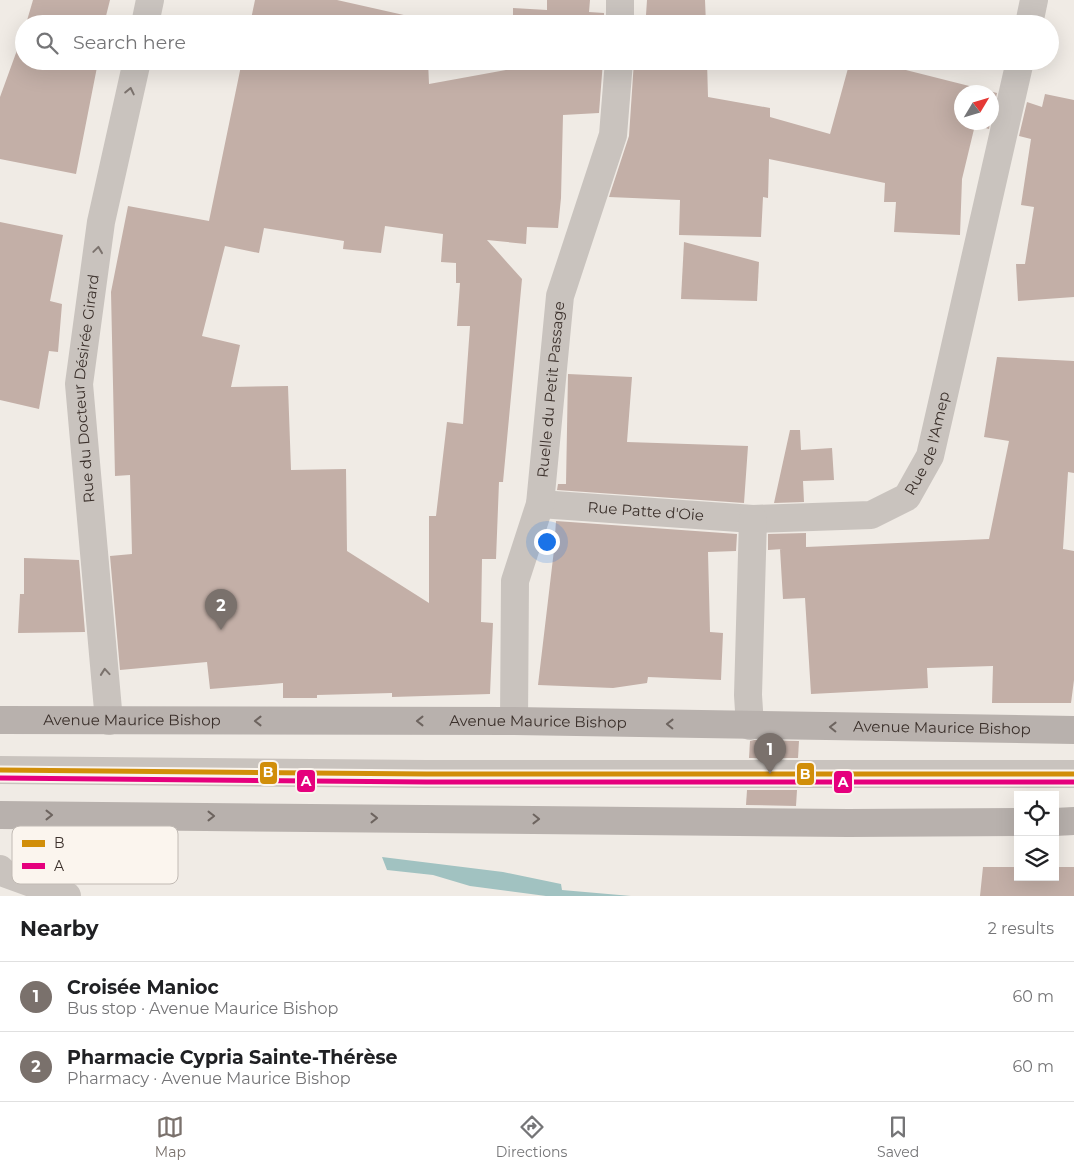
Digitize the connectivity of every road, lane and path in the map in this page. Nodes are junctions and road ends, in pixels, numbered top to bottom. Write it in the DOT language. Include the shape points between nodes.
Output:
graph roads {
  1 [pos="150,0"];
  2 [pos="620,0"];
  3 [pos="1034,0"];
  4 [pos="147,15"];
  5 [pos="620,15"];
  6 [pos="1030,15"];
  7 [pos="135,70"];
  8 [pos="618,70"];
  9 [pos="1018,70"];
  10 [pos="540,504"];
  11 [pos="753,519"];
  12 [pos="0,720"];
  13 [pos="109,721"];
  14 [pos="514,721"];
  15 [pos="750,726"];
  16 [pos="1074,730"];
  17 [pos="0,770"];
  18 [pos="1074,774"];
  19 [pos="0,815"];
  20 [pos="1074,821"];
  21 [pos="1014,822"];
  22 [pos="1059,822"];
  23 [pos="0,869"];
  24 [pos="12,875"];
  25 [pos="36,884"];
  26 [pos="67,896"];
  1 -- 4 [label="street"];
  2 -- 5 [label="street"];
  3 -- 6 [label="street"];
  13 -- 7 [label="street, Rue du Docteur Désirée Girard, one-way" via="79,384 101,222"];
  8 -- 10 [label="street, Ruelle du Petit Passage" via="614,135 560,296"];
  9 -- 11 [label="street, Rue de l'Amep" via="930,456 906,497 871,515"];
  10 -- 11 [label="street, Rue Patte d'Oie"];
  10 -- 14 [label="street, Ruelle du Petit Passage" via="515,581"];
  11 -- 15 [label="street"];
  12 -- 13 [label="main road, Avenue Maurice Bishop"];
  14 -- 13 [label="main road, Avenue Maurice Bishop, one-way"];
  15 -- 14 [label="main road, Avenue Maurice Bishop, one-way"];
  16 -- 15 [label="main road, Avenue Maurice Bishop, one-way"];
  17 -- 18 [label="street"];
  19 -- 21 [label="main road, one-way"];
  20 -- 22 [label="main road"];
  23 -- 24 [label="street"];
  25 -- 26 [label="street"];
}
